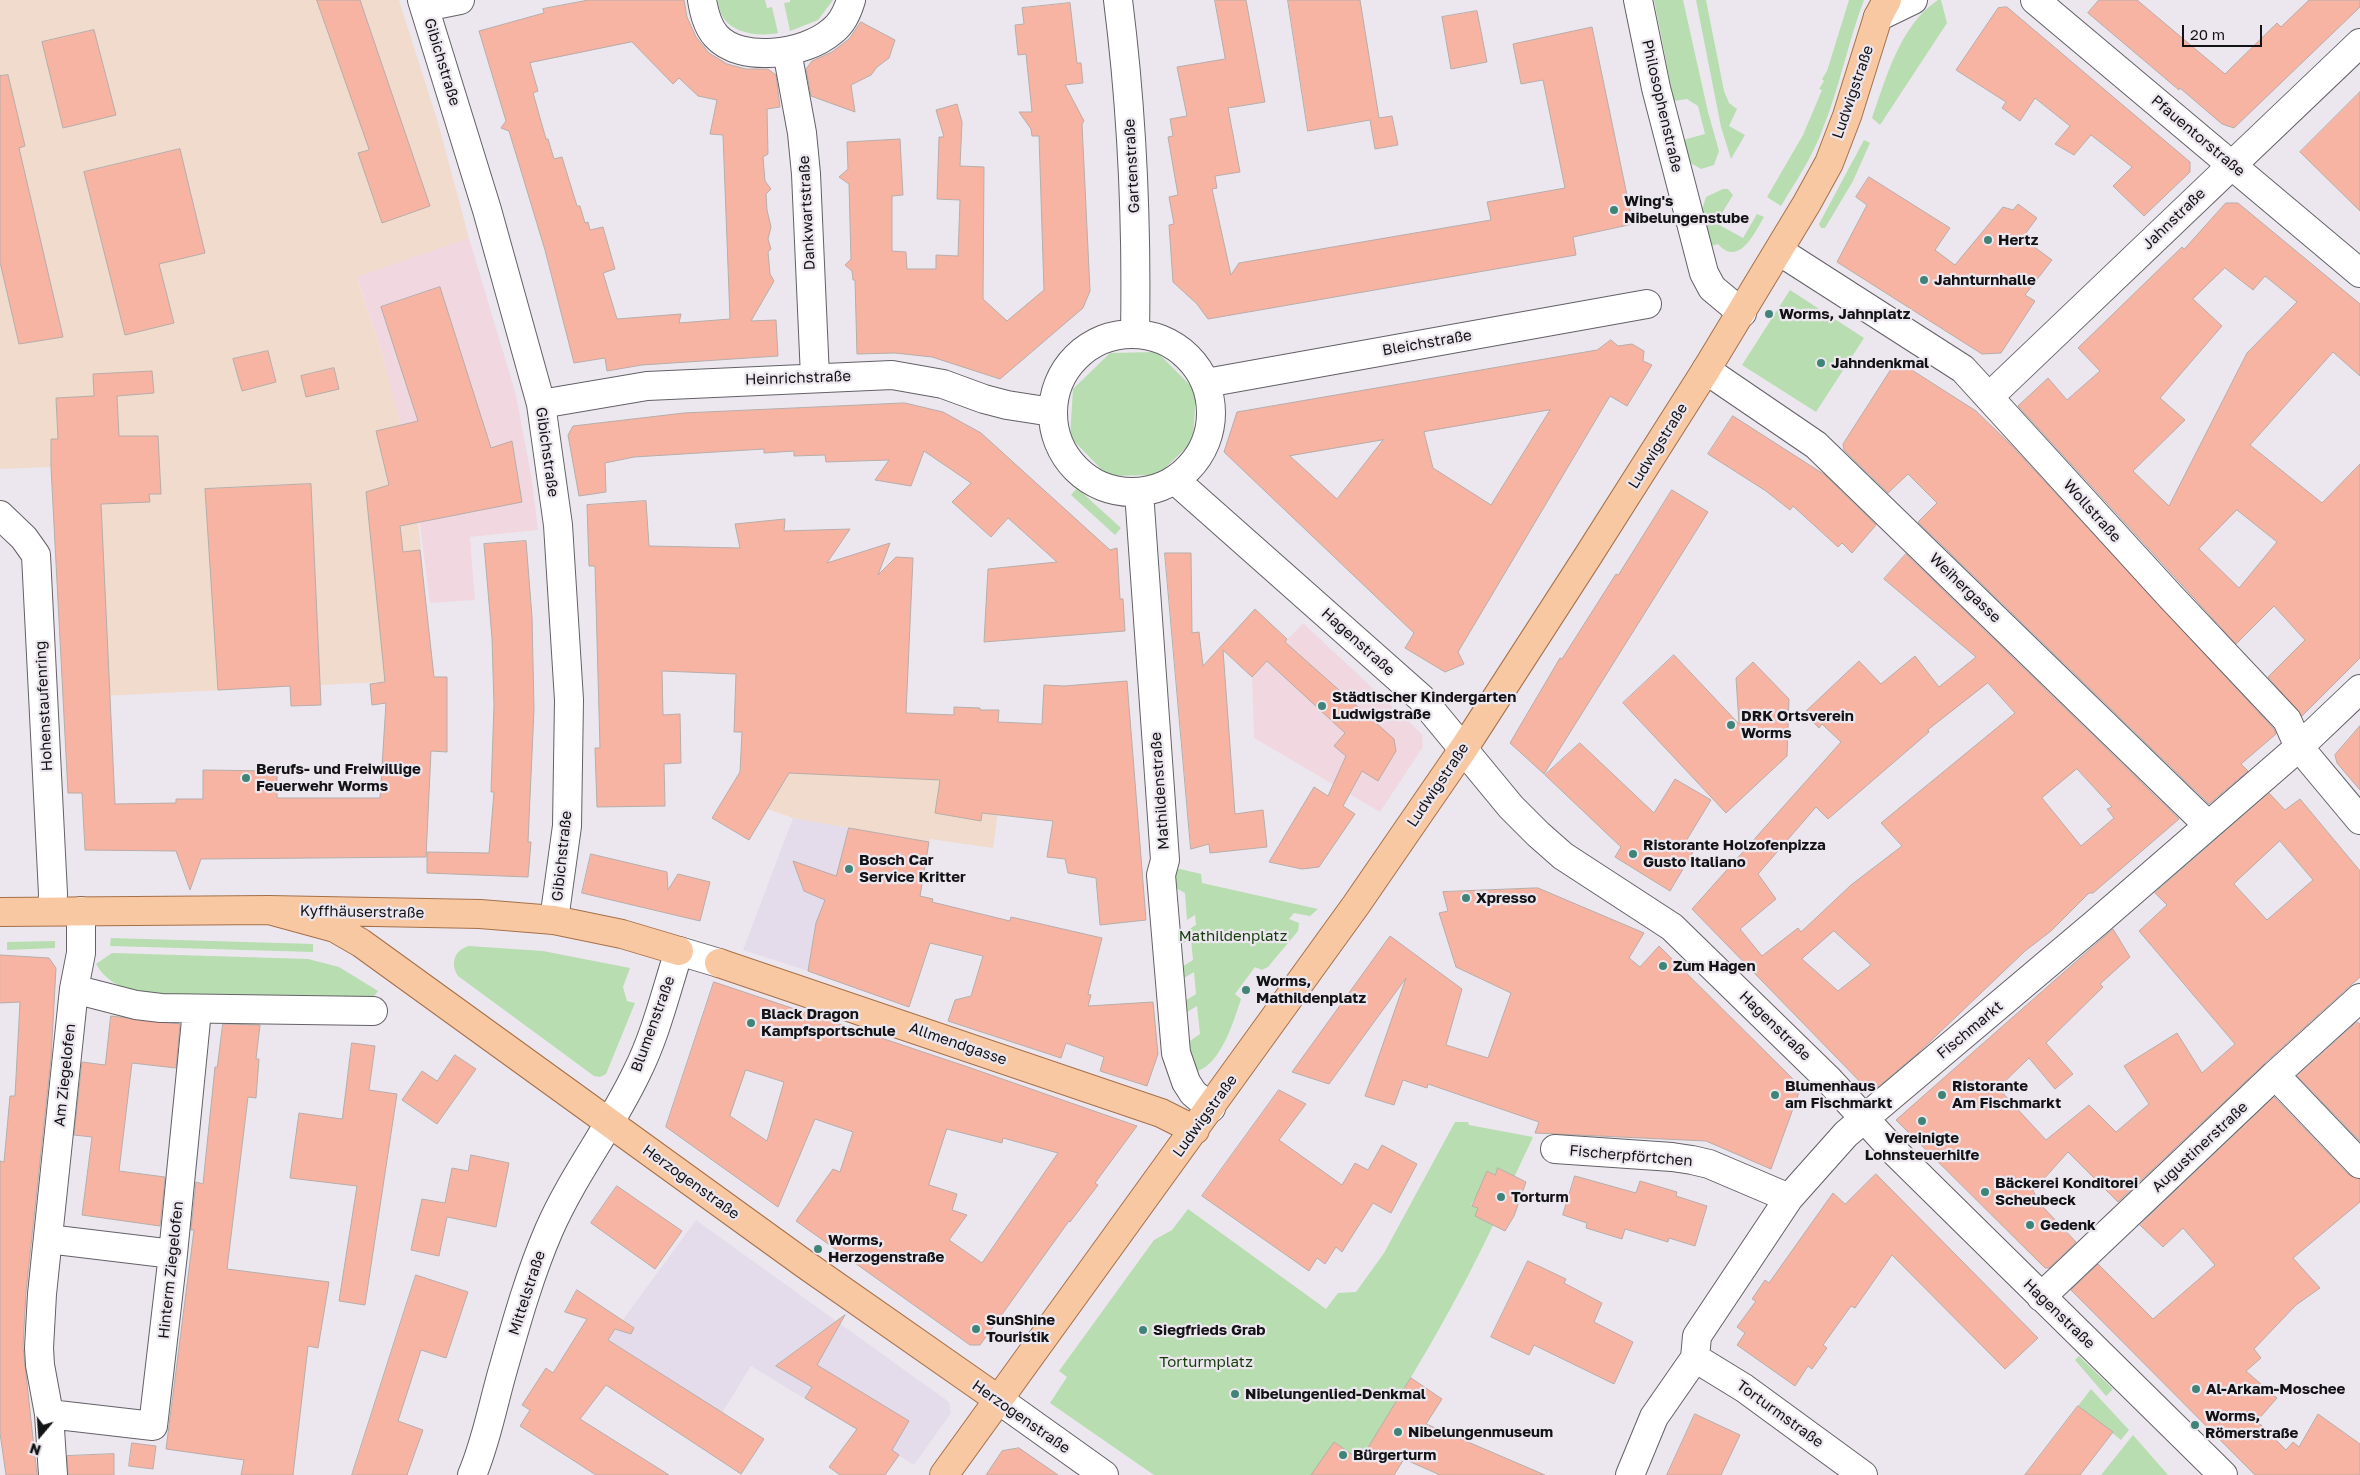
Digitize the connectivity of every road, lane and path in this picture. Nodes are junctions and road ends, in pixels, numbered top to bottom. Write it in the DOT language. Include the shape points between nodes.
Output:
graph roads {
  1 [pos="460,0"];
  2 [pos="702,0"];
  3 [pos="851,0"];
  4 [pos="1118,0"];
  5 [pos="1638,0"];
  6 [pos="1913,0"];
  7 [pos="2035,0"];
  8 [pos="423,4"];
  9 [pos="1882,9"];
  10 [pos="2360,43"];
  11 [pos="787,51"];
  12 [pos="2241,156"];
  13 [pos="1778,251"];
  14 [pos="2360,273"];
  15 [pos="1647,304"];
  16 [pos="1742,313"];
  17 [pos="1135,333"];
  18 [pos="1706,370"];
  19 [pos="815,377"];
  20 [pos="1206,382"];
  21 [pos="1989,398"];
  22 [pos="541,404"];
  23 [pos="1052,412"];
  24 [pos="1175,480"];
  25 [pos="1138,492"];
  26 [pos="0,515"];
  27 [pos="2360,689"];
  28 [pos="2299,747"];
  29 [pos="1464,748"];
  30 [pos="2360,820"];
  31 [pos="2208,825"];
  32 [pos="269,910"];
  33 [pos="52,911"];
  34 [pos="81,911"];
  35 [pos="0,912"];
  36 [pos="554,920"];
  37 [pos="679,951"];
  38 [pos="719,963"];
  39 [pos="74,988"];
  40 [pos="2360,998"];
  41 [pos="197,1010"];
  42 [pos="373,1011"];
  43 [pos="2276,1075"];
  44 [pos="1211,1108"];
  45 [pos="1866,1119"];
  46 [pos="610,1122"];
  47 [pos="1195,1130"];
  48 [pos="1555,1149"];
  49 [pos="2360,1164"];
  50 [pos="1789,1198"];
  51 [pos="48,1239"];
  52 [pos="173,1254"];
  53 [pos="2041,1297"];
  54 [pos="1694,1358"];
  55 [pos="998,1400"];
  56 [pos="49,1414"];
  57 [pos="53,1475"];
  58 [pos="472,1475"];
  59 [pos="944,1475"];
  60 [pos="1104,1475"];
  61 [pos="1630,1475"];
  62 [pos="1862,1475"];
  63 [pos="2223,1475"];
  1 -- 8 [label="street"];
  2 -- 11 [label="street" via="708,24 724,43 749,52"];
  3 -- 11 [label="street" via="847,14 831,33 811,44"];
  4 -- 17 [label="street, Gartenstraße" via="1129,90"];
  5 -- 16 [label="street, Philosophenstraße" via="1656,88 1704,273 1712,288"];
  6 -- 9 [label="street"];
  7 -- 12 [label="street, Pfauentorstraße"];
  8 -- 22 [label="street, Gibichstraße" via="487,210"];
  9 -- 13 [label="main road, Ludwigstraße" via="1828,163"];
  10 -- 12 [label="street, Jahnstraße"];
  11 -- 19 [label="street, Dankwartstraße" via="806,174"];
  12 -- 14 [label="street, Pfauentorstraße"];
  12 -- 21 [label="street, Jahnstraße"];
  13 -- 16 [label="main road, Ludwigstraße"];
  13 -- 21 [label="street, Wollstraße" via="1963,369"];
  15 -- 20 [label="street, Bleichstraße"];
  16 -- 18 [label="main road, Ludwigstraße"];
  17 -- 20 [label="street" via="1158,337 1178,348 1194,363"];
  17 -- 23 [label="street" via="1110,336 1087,347 1068,364 1056,387"];
  18 -- 29 [label="main road, Ludwigstraße"];
  18 -- 31 [label="street, Weihergasse" via="1816,446"];
  19 -- 22 [label="street, Heinrichstraße" via="647,386"];
  19 -- 23 [label="street, Heinrichstraße" via="907,377 943,384 1007,405"];
  20 -- 24 [label="street" via="1212,419 1208,437 1200,454"];
  21 -- 28 [label="street, Wollstraße" via="2287,720"];
  22 -- 36 [label="street, Gibichstraße" via="558,525 569,700 567,826"];
  23 -- 25 [label="street" via="1054,432 1074,467 1092,482 1115,490"];
  24 -- 25 [label="street"];
  24 -- 29 [label="street, Hagenstraße" via="1421,698"];
  25 -- 44 [label="street, Mathildenstraße" via="1165,860 1161,875 1176,1053 1193,1093"];
  26 -- 33 [label="street, Hohenstaufenring" via="36,555"];
  27 -- 28 [label="street, Fischmarkt"];
  28 -- 30 [label="street, Wollstraße"];
  28 -- 31 [label="street, Fischmarkt"];
  29 -- 44 [label="main road, Ludwigstraße"];
  29 -- 45 [label="street, Hagenstraße" via="1511,807 1538,834 1563,856 1672,927"];
  31 -- 45 [label="street, Fischmarkt"];
  32 -- 34 [label="main road, Kyffhäuserstraße"];
  32 -- 36 [label="main road, Kyffhäuserstraße" via="480,914"];
  32 -- 46 [label="main road, Herzogenstraße" via="335,928 361,943"];
  33 -- 34 [label="main road, Kyffhäuserstraße"];
  33 -- 35 [label="main road, Kyffhäuserstraße"];
  34 -- 39 [label="street, Am Ziegelofen" via="81,953"];
  36 -- 37 [label="main road, Kyffhäuserstraße" via="622,934"];
  37 -- 38 [label="street, Kyffhäuserstraße"];
  37 -- 46 [label="street, Blumenstraße" via="643,1058"];
  38 -- 47 [label="main road, Allmendgasse" via="1161,1113"];
  39 -- 41 [label="street" via="136,1005"];
  39 -- 51 [label="street, Am Ziegelofen"];
  40 -- 43 [label="street, Augustinerstraße"];
  41 -- 42 [label="street"];
  41 -- 52 [label="street, Hinterm Ziegelofen"];
  43 -- 49 [label="street"];
  43 -- 53 [label="street, Augustinerstraße"];
  44 -- 47 [label="main road, Ludwigstraße"];
  45 -- 50 [label="street, Fischmarkt" via="1846,1134"];
  45 -- 53 [label="street, Hagenstraße"];
  46 -- 55 [label="main road, Herzogenstraße"];
  46 -- 58 [label="street, Mittelstraße" via="549,1228 532,1271"];
  47 -- 55 [label="main road, Ludwigstraße"];
  48 -- 50 [label="street, Fischerpförtchen" via="1692,1160"];
  50 -- 54 [label="street, Fischmarkt" via="1697,1336"];
  51 -- 52 [label="street"];
  51 -- 56 [label="street, Am Ziegelofen" via="40,1365"];
  52 -- 56 [label="street, Hinterm Ziegelofen" via="153,1426"];
  53 -- 63 [label="street, Hagenstraße"];
  54 -- 61 [label="street" via="1654,1417"];
  54 -- 62 [label="street, Torturmstraße" via="1744,1388"];
  55 -- 59 [label="main road, Ludwigstraße"];
  55 -- 60 [label="street, Herzogenstraße"];
  56 -- 57 [label="street, Am Ziegelofen"];
}
